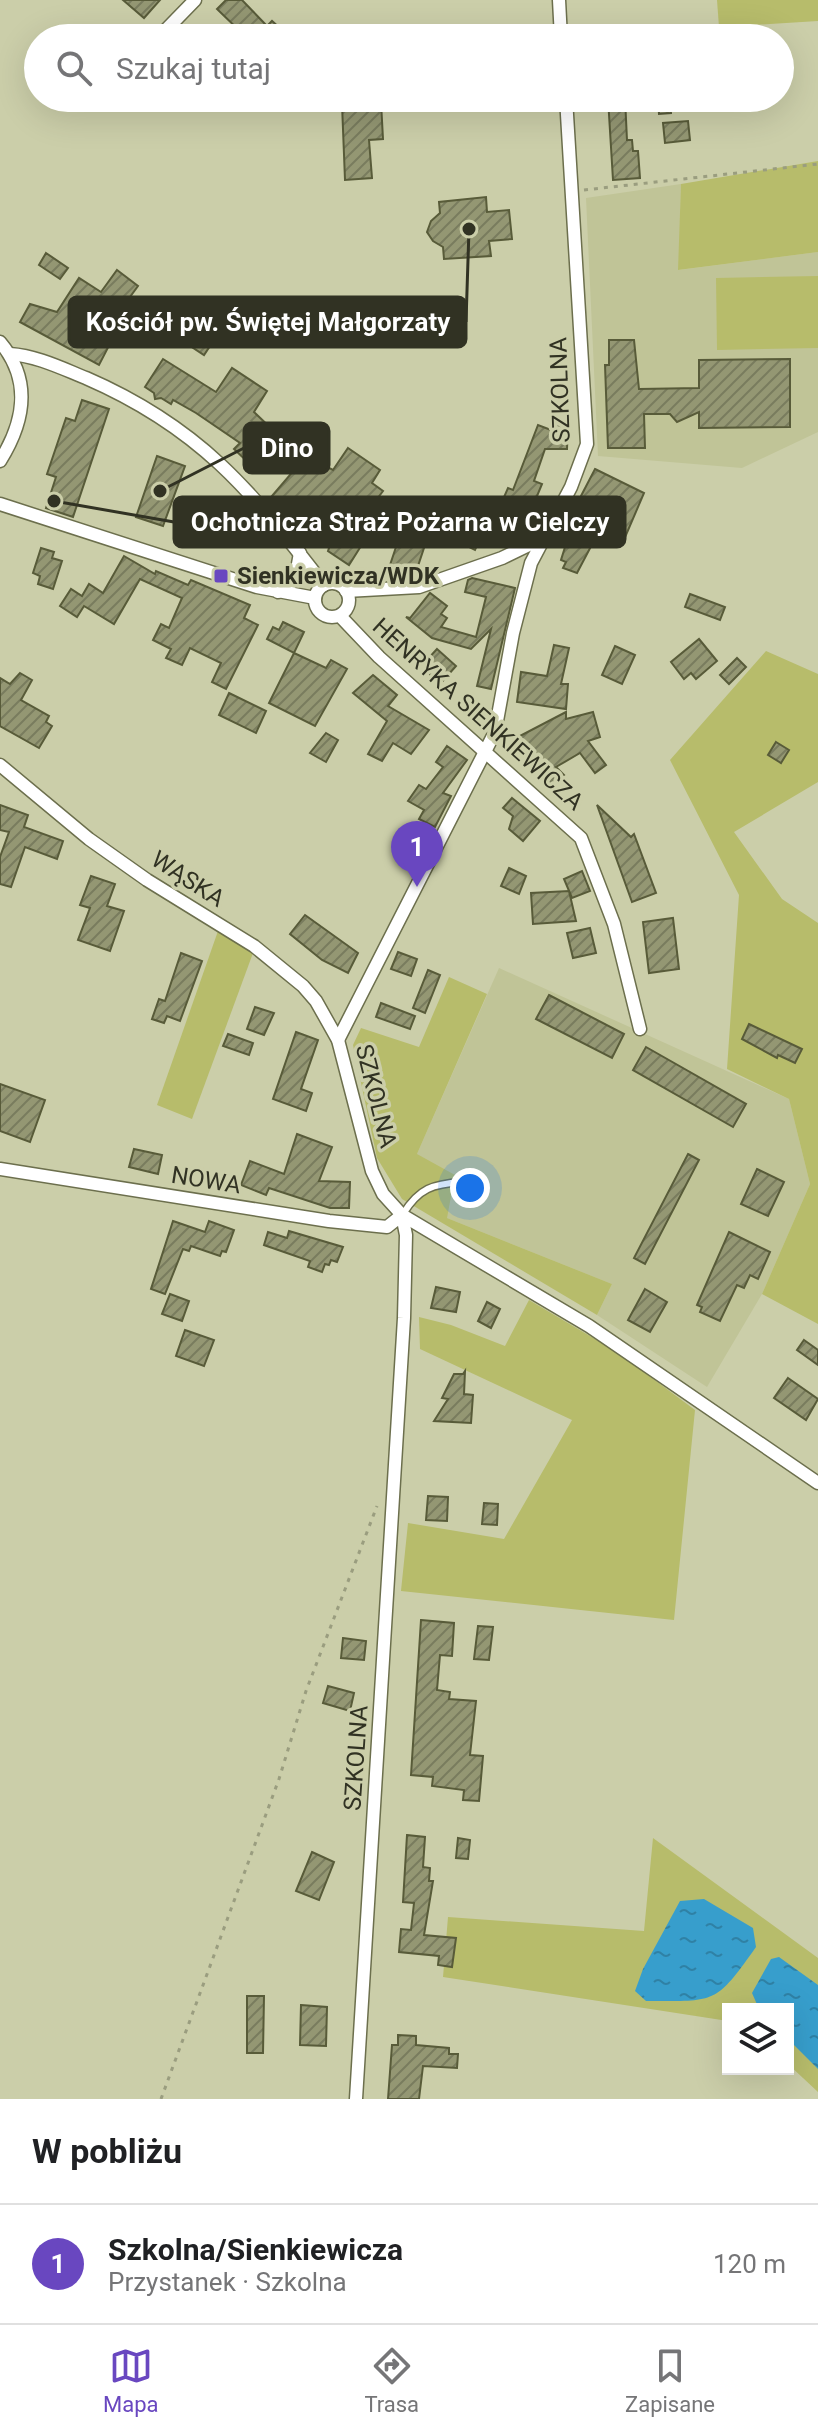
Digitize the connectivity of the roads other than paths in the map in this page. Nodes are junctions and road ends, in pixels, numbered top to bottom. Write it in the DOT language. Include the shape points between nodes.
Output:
graph roads {
  1 [pos="195,0"];
  2 [pos="559,0"];
  3 [pos="172,24"];
  4 [pos="560,24"];
  5 [pos="567,112"];
  6 [pos="0,342"];
  7 [pos="10,354"];
  8 [pos="0,461"];
  9 [pos="0,504"];
  10 [pos="541,539"];
  11 [pos="300,553"];
  12 [pos="324,585"];
  13 [pos="346,591"];
  14 [pos="278,592"];
  15 [pos="315,598"];
  16 [pos="340,616"];
  17 [pos="486,750"];
  18 [pos="0,765"];
  19 [pos="640,1029"];
  20 [pos="338,1040"];
  21 [pos="0,1169"];
  22 [pos="462,1182"];
  23 [pos="402,1215"];
  24 [pos="818,1483"];
  25 [pos="356,2099"];
  1 -- 3 [label="street"];
  2 -- 4 [label="street"];
  5 -- 10 [label="street, SZKOLNA" via="587,444 571,487"];
  6 -- 7 [label="street"];
  7 -- 8 [label="street" via="24,405"];
  7 -- 11 [label="street" via="50,363 134,399 178,426 214,456"];
  9 -- 14 [label="street"];
  10 -- 13 [label="street" via="419,587"];
  10 -- 17 [label="street, SZKOLNA" via="513,633 495,732"];
  11 -- 12 [label="street"];
  11 -- 14 [label="street" via="295,580"];
  12 -- 13 [label="street" via="332,583"];
  12 -- 15 [label="street"];
  13 -- 16 [label="street" via="348,607"];
  14 -- 15 [label="street"];
  15 -- 16 [label="street" via="319,612"];
  16 -- 17 [label="street, HENRYKA SIENKIEWICZA"];
  17 -- 19 [label="street, HENRYKA SIENKIEWICZA" via="581,838 614,924"];
  17 -- 20 [label="street, SZKOLNA"];
  18 -- 20 [label="street, WĄSKA" via="89,839 270,958 303,986"];
  20 -- 23 [label="street, SZKOLNA" via="372,1171"];
  21 -- 23 [label="street, NOWA" via="329,1221 387,1227"];
  22 -- 23 [label="lane" via="433,1184 415,1194"];
  23 -- 24 [label="street" via="589,1326"];
  23 -- 25 [label="street, SZKOLNA" via="405,1290 395,1490"];
}
